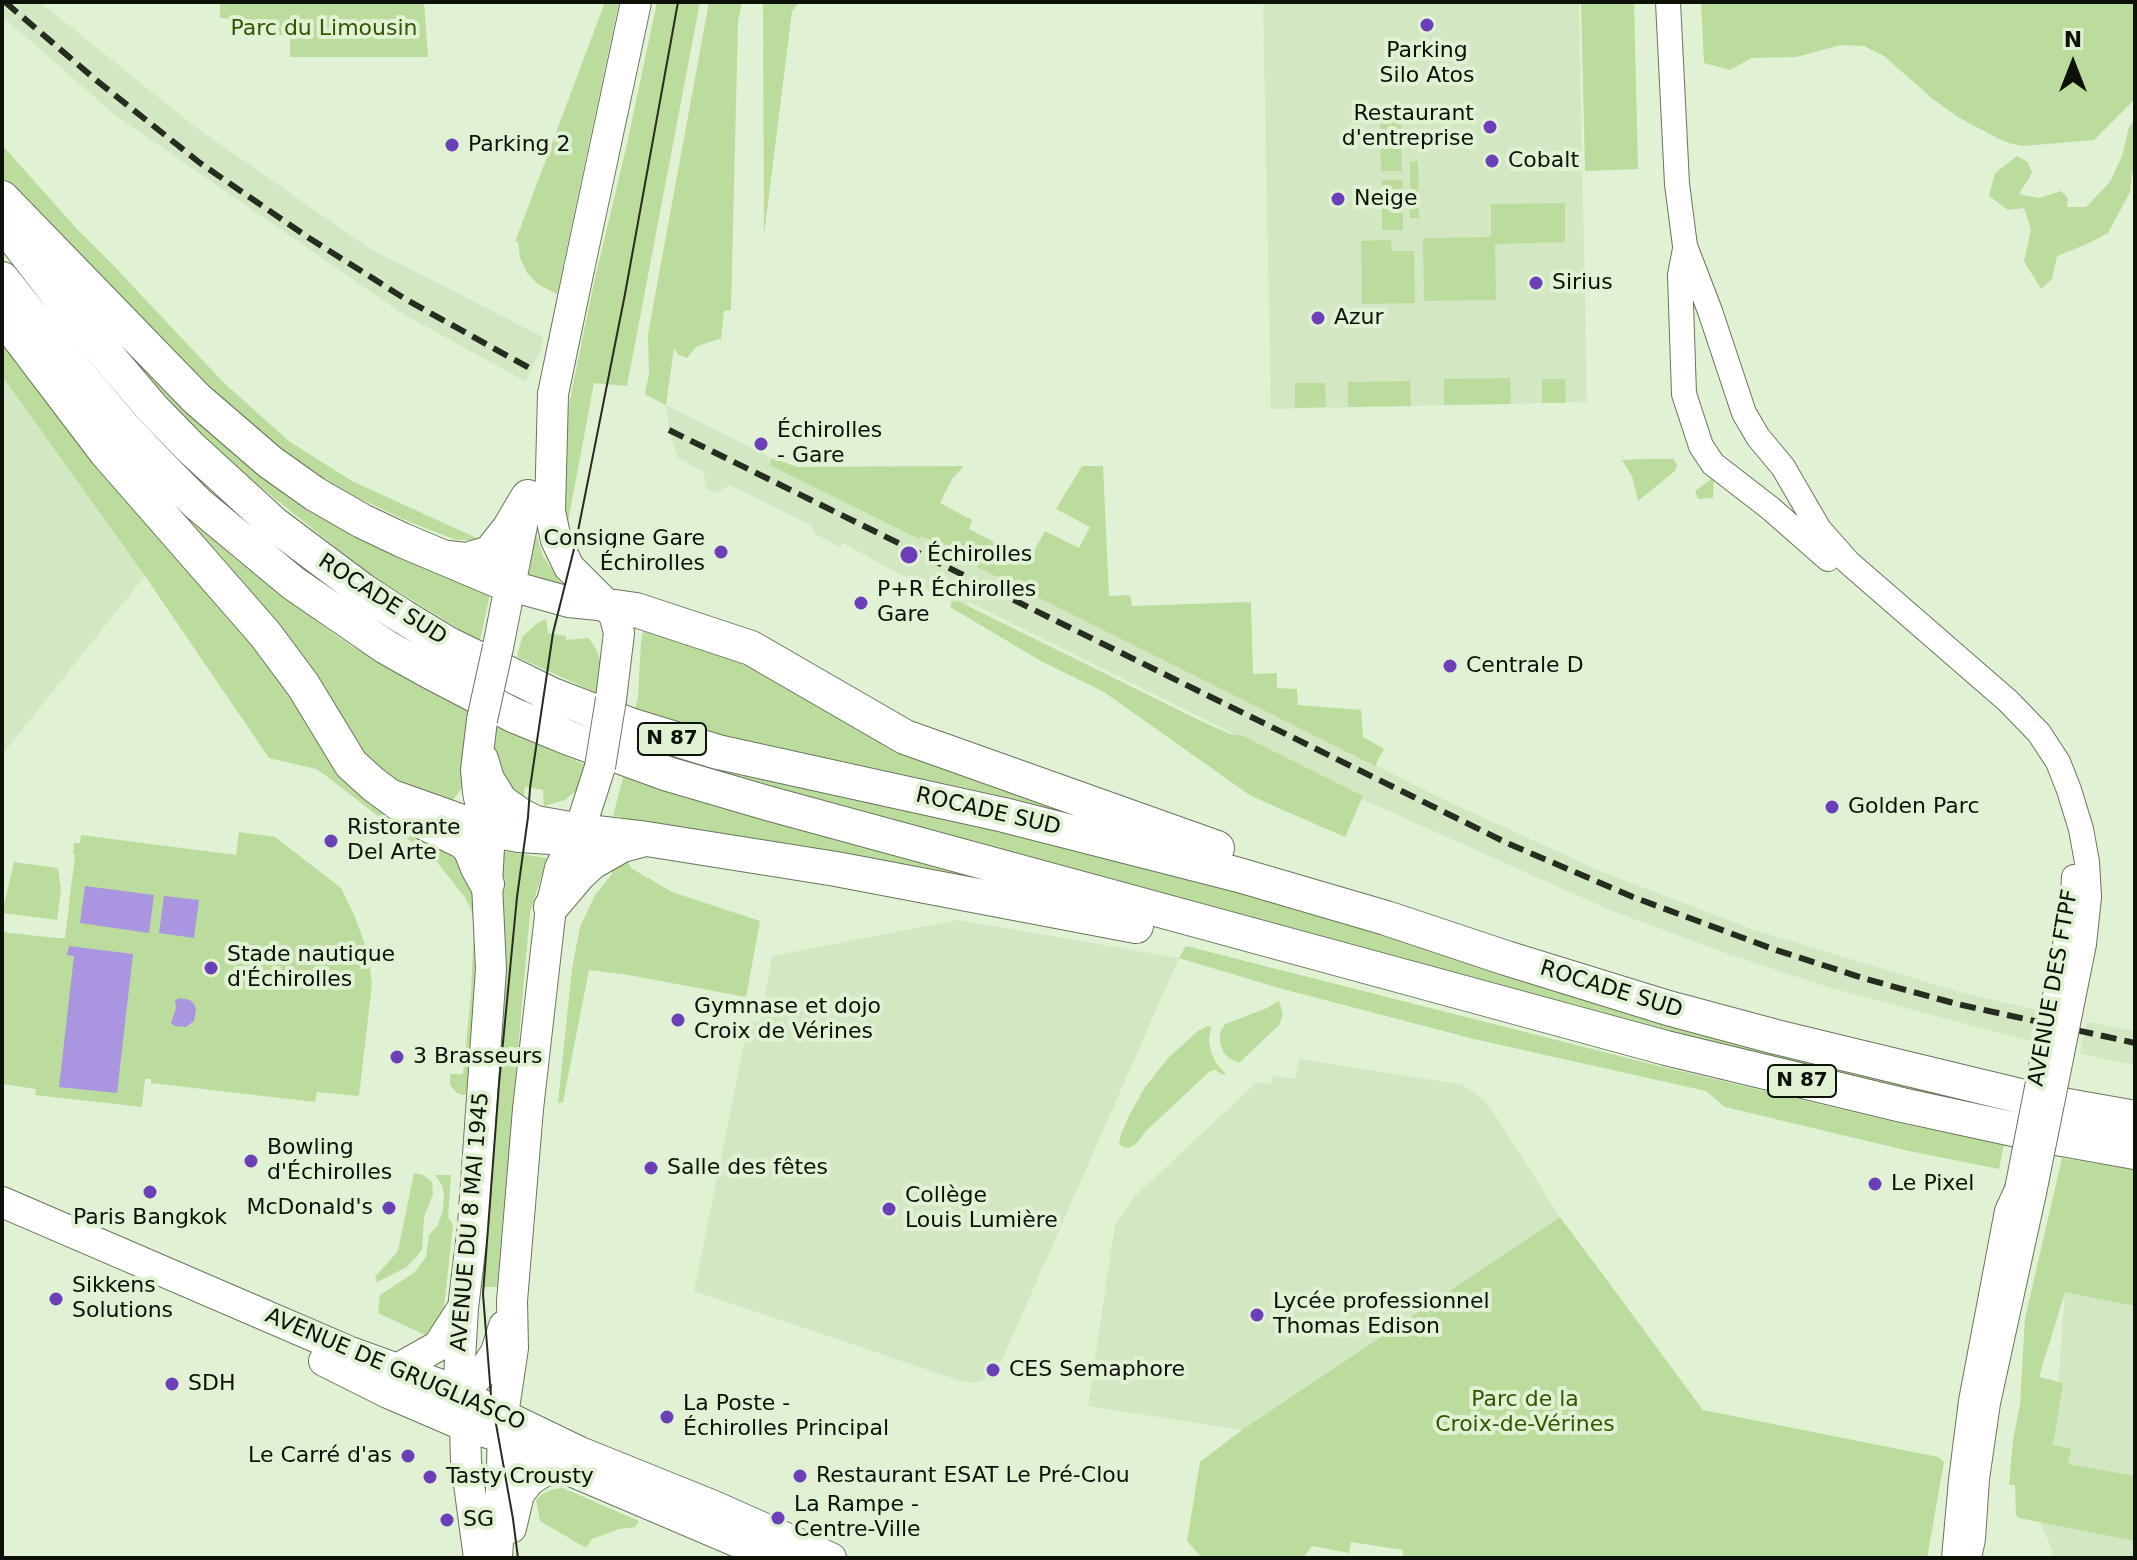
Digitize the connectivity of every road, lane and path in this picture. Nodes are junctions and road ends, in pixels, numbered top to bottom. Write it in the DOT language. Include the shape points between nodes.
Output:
graph roads {
  1 [pos="636,2"];
  2 [pos="1668,2"];
  3 [pos="2,198"];
  4 [pos="2,222"];
  5 [pos="1685,246"];
  6 [pos="2,279"];
  7 [pos="2,315"];
  8 [pos="553,394"];
  9 [pos="528,497"];
  10 [pos="447,558"];
  11 [pos="511,586"];
  12 [pos="569,602"];
  13 [pos="608,606"];
  14 [pos="616,661"];
  15 [pos="481,732"];
  16 [pos="389,796"];
  17 [pos="485,829"];
  18 [pos="580,829"];
  19 [pos="647,839"];
  20 [pos="487,884"];
  21 [pos="551,907"];
  22 [pos="2075,942"];
  23 [pos="1506,958"];
  24 [pos="1473,996"];
  25 [pos="2135,1118"];
  26 [pos="2135,1152"];
  27 [pos="2025,1191"];
  28 [pos="2,1202"];
  29 [pos="2,1220"];
  30 [pos="512,1301"];
  31 [pos="463,1308"];
  32 [pos="513,1348"];
  33 [pos="351,1373"];
  34 [pos="393,1381"];
  35 [pos="481,1419"];
  36 [pos="574,1461"];
  37 [pos="471,1511"];
  38 [pos="495,1558"];
  39 [pos="775,1558"];
  40 [pos="831,1558"];
  41 [pos="1954,1558"];
  42 [pos="1969,1558"];
  1 -- 8 [label="main road, bridge"];
  2 -- 5 [label="street"];
  3 -- 10 [label="highway" via="197,399 270,462 340,509"];
  4 -- 23 [label="highway, ROCADE SUD / N 87" via="152,408 238,493 362,590 448,644 512,676 590,711 718,752 1180,859"];
  5 -- 22 [label="street, AVENUE DES FTPF" via="1744,413 1819,529 1848,562 2008,701 2058,762 2087,862 2089,897"];
  5 -- 22 [label="street, AVENUE DES FTPF" via="1680,275 1684,394 1701,446 1713,464 2004,709 2032,742 2057,796 2074,863"];
  6 -- 24 [label="highway, ROCADE SUD / N 87" via="123,427 198,504 349,623 469,693 668,774"];
  7 -- 16 [label="highway" via="106,452 265,634 351,764"];
  8 -- 9 [label="main road, AVENUE DU 8 MAI 1945"];
  8 -- 13 [label="main road" via="550,511 556,540 569,567"];
  9 -- 10 [label="highway" via="490,553 466,560"];
  9 -- 11 [label="main road, AVENUE DU 8 MAI 1945"];
  10 -- 11 [label="highway"];
  11 -- 12 [label="main road"];
  11 -- 15 [label="main road, AVENUE DU 8 MAI 1945, bridge"];
  12 -- 13 [label="main road"];
  12 -- 14 [label="main road" via="604,635"];
  13 -- 14 [label="main road, AVENUE DU 8 MAI 1945" via="619,633"];
  13 -- 23 [label="highway" via="636,610 751,648 927,746 1267,865"];
  14 -- 18 [label="main road, AVENUE DU 8 MAI 1945, bridge" via="600,767"];
  15 -- 17 [label="main road, AVENUE DU 8 MAI 1945" via="477,781"];
  15 -- 18 [label="main road" via="489,779 502,800 536,821"];
  16 -- 17 [label="highway"];
  16 -- 20 [label="highway" via="470,848"];
  17 -- 18 [label="highway" via="551,837"];
  17 -- 20 [label="main road, AVENUE DU 8 MAI 1945"];
  18 -- 19 [label="highway"];
  18 -- 21 [label="main road, AVENUE DU 8 MAI 1945" via="560,868"];
  19 -- 21 [label="highway" via="622,845 592,862"];
  19 -- 24 [label="highway" via="1050,908"];
  20 -- 31 [label="main road, AVENUE DU 8 MAI 1945" via="491,969"];
  21 -- 30 [label="main road, AVENUE DU 8 MAI 1945"];
  22 -- 27 [label="street, AVENUE DES FTPF, bridge"];
  23 -- 25 [label="highway, ROCADE SUD / N 87" via="1776,1037 2045,1102"];
  24 -- 26 [label="highway, ROCADE SUD / N 87" via="1902,1105"];
  27 -- 41 [label="street, AVENUE DES FTPF" via="2007,1211 2004,1225 1971,1401"];
  27 -- 42 [label="street, AVENUE DES FTPF" via="1988,1403"];
  28 -- 34 [label="main road, AVENUE DE GRUGLIASCO" via="348,1351"];
  29 -- 33 [label="main road, AVENUE DE GRUGLIASCO"];
  30 -- 32 [label="main road, AVENUE DU 8 MAI 1945"];
  30 -- 35 [label="main road" via="496,1352 483,1372"];
  31 -- 34 [label="main road" via="438,1346"];
  31 -- 35 [label="main road, AVENUE DU 8 MAI 1945"];
  32 -- 35 [label="main road, AVENUE DU 8 MAI 1945"];
  32 -- 36 [label="main road" via="521,1389"];
  33 -- 34 [label="main road, AVENUE DE GRUGLIASCO"];
  33 -- 35 [label="main road" via="449,1396"];
  34 -- 35 [label="main road, AVENUE DE GRUGLIASCO" via="439,1384"];
  34 -- 37 [label="main road" via="459,1467"];
  35 -- 36 [label="main road, AVENUE DE GRUGLIASCO"];
  35 -- 37 [label="main road, AVENUE DU 8 MAI 1945" via="466,1462"];
  35 -- 38 [label="main road, AVENUE DU 8 MAI 1945"];
  36 -- 38 [label="main road" via="529,1481"];
  36 -- 39 [label="main road, AVENUE DE GRUGLIASCO"];
  36 -- 40 [label="main road, AVENUE DE GRUGLIASCO" via="714,1506"];
  37 -- 38 [label="main road, AVENUE DU 8 MAI 1945"];
}
